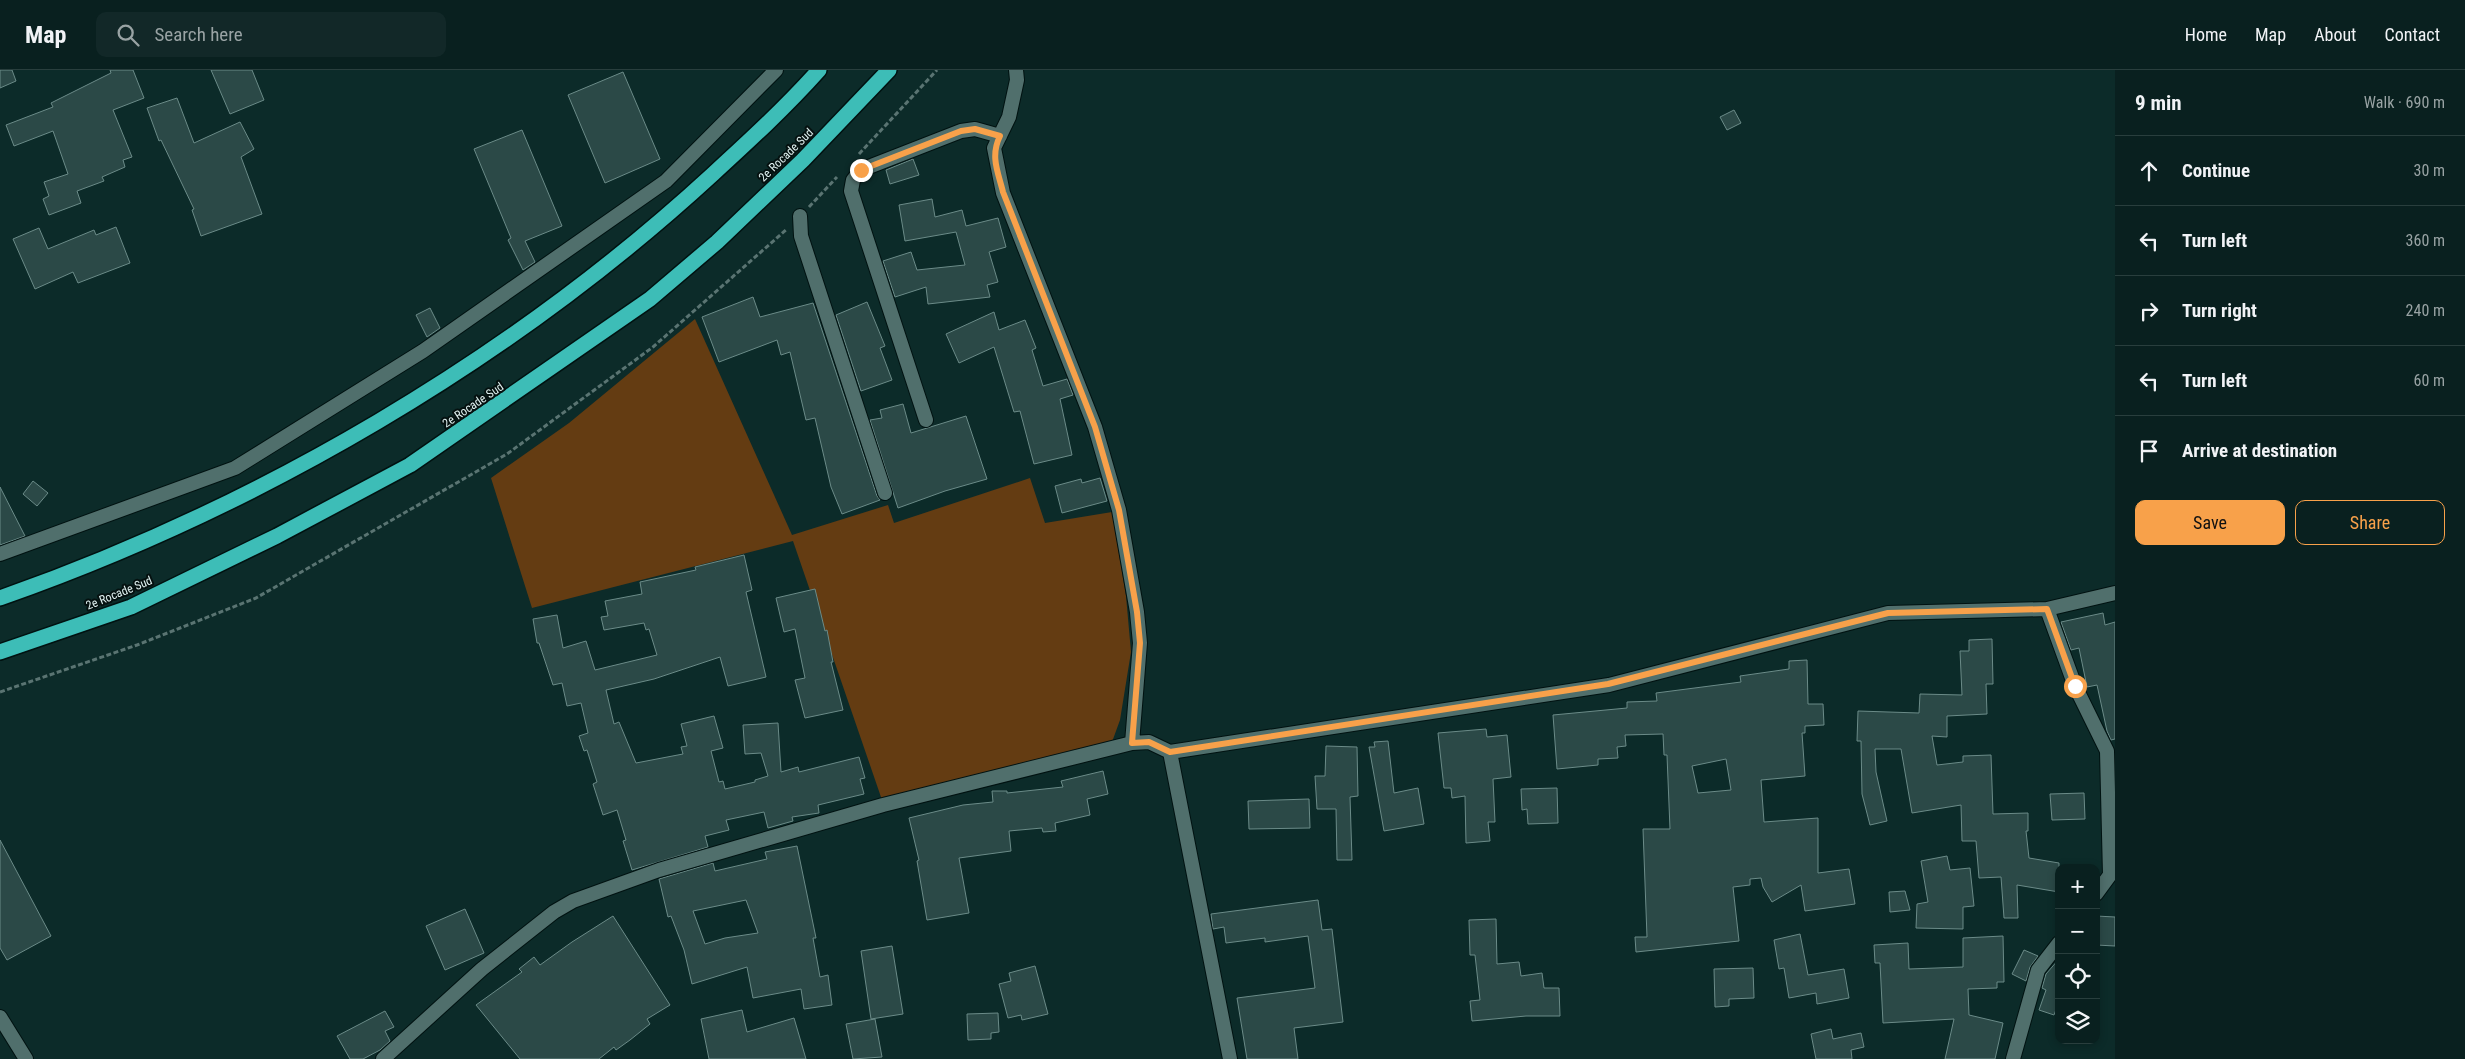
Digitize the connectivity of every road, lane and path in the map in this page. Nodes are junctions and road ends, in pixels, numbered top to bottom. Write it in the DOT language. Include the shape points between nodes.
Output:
graph roads {
  1 [pos="776,70"];
  2 [pos="819,70"];
  3 [pos="889,70"];
  4 [pos="1016,70"];
  5 [pos="1000,136"];
  6 [pos="800,216"];
  7 [pos="926,420"];
  8 [pos="885,494"];
  9 [pos="0,554"];
  10 [pos="2115,594"];
  11 [pos="0,598"];
  12 [pos="2047,609"];
  13 [pos="0,652"];
  14 [pos="1132,743"];
  15 [pos="1170,752"];
  16 [pos="2100,889"];
  17 [pos="2055,948"];
  18 [pos="0,1018"];
  19 [pos="26,1059"];
  20 [pos="383,1059"];
  21 [pos="1230,1059"];
  22 [pos="2013,1059"];
  1 -- 9 [label="street" via="666,181 422,351 235,468"];
  2 -- 11 [label="highway" via="681,204 534,321 466,368 312,458 230,501 141,543"];
  3 -- 13 [label="highway, 2e Rocade Sud" via="803,160 717,242 650,299 410,465 277,536 131,607"];
  4 -- 5 [label="street" via="1009,116"];
  5 -- 7 [label="street" via="975,129 961,131 861,170 850,191"];
  5 -- 14 [label="street" via="994,148 1003,192 1095,427 1119,510 1140,643"];
  6 -- 8 [label="street" via="801,236"];
  10 -- 12 [label="street"];
  12 -- 15 [label="street" via="1888,613 1608,684"];
  12 -- 16 [label="street" via="2075,686 2107,751 2110,875"];
  14 -- 15 [label="street" via="1149,742"];
  14 -- 20 [label="street" via="874,807 658,870 572,902 554,912 482,969"];
  15 -- 21 [label="street"];
  17 -- 22 [label="street" via="2038,970"];
  18 -- 19 [label="street"];
}
